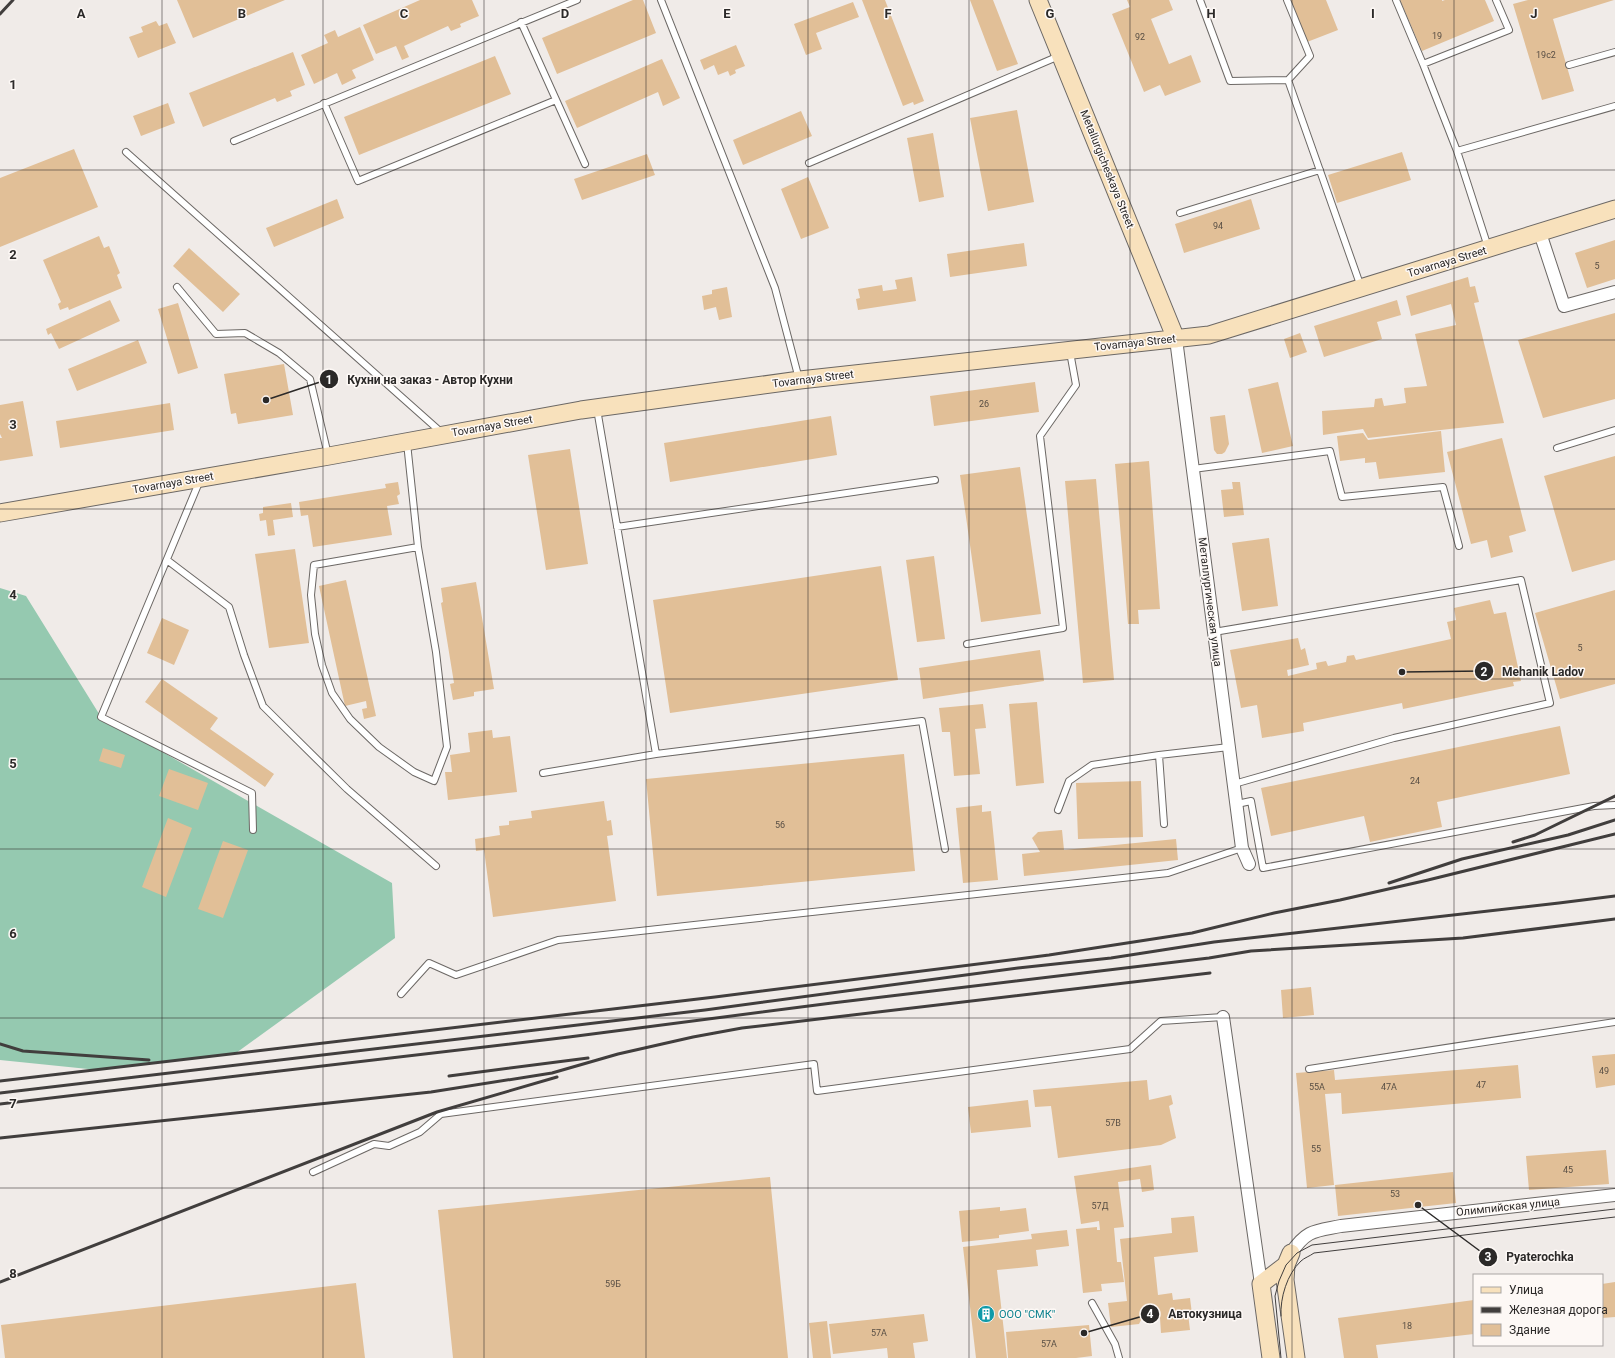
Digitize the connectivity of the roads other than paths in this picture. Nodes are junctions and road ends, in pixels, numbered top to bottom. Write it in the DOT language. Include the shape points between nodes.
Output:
graph roads {
  1 [pos="577,0"];
  2 [pos="662,0"];
  3 [pos="1038,0"];
  4 [pos="1200,0"];
  5 [pos="1287,0"];
  6 [pos="1396,0"];
  7 [pos="1496,0"];
  8 [pos="521,22"];
  9 [pos="1615,52"];
  10 [pos="1061,55"];
  11 [pos="1423,64"];
  12 [pos="1569,66"];
  13 [pos="1288,80"];
  14 [pos="556,100"];
  15 [pos="324,103"];
  16 [pos="1615,106"];
  17 [pos="234,141"];
  18 [pos="1457,151"];
  19 [pos="126,152"];
  20 [pos="809,163"];
  21 [pos="585,164"];
  22 [pos="1320,170"];
  23 [pos="1615,209"];
  24 [pos="1180,213"];
  25 [pos="1540,232"];
  26 [pos="1488,249"];
  27 [pos="177,287"];
  28 [pos="1361,288"];
  29 [pos="1615,292"];
  30 [pos="1176,339"];
  31 [pos="1070,350"];
  32 [pos="800,380"];
  33 [pos="597,408"];
  34 [pos="1615,430"];
  35 [pos="444,435"];
  36 [pos="407,442"];
  37 [pos="1557,448"];
  38 [pos="329,456"];
  39 [pos="1193,469"];
  40 [pos="201,478"];
  41 [pos="936,480"];
  42 [pos="0,513"];
  43 [pos="617,527"];
  44 [pos="1459,546"];
  45 [pos="418,547"];
  46 [pos="167,560"];
  47 [pos="1214,632"];
  48 [pos="967,644"];
  49 [pos="1230,747"];
  50 [pos="656,754"];
  51 [pos="1159,755"];
  52 [pos="543,773"];
  53 [pos="1234,784"];
  54 [pos="1237,804"];
  55 [pos="1615,805"];
  56 [pos="1058,810"];
  57 [pos="1164,824"];
  58 [pos="253,830"];
  59 [pos="1242,848"];
  60 [pos="945,849"];
  61 [pos="1249,864"];
  62 [pos="436,866"];
  63 [pos="402,994"];
  64 [pos="1223,1017"];
  65 [pos="1615,1022"];
  66 [pos="1309,1069"];
  67 [pos="313,1172"];
  68 [pos="1615,1195"];
  69 [pos="1289,1259"];
  70 [pos="1261,1284"];
  71 [pos="1092,1303"];
  72 [pos="1119,1358"];
  73 [pos="1271,1358"];
  74 [pos="1296,1358"];
  1 -- 8 [label="lane"];
  2 -- 32 [label="lane" via="775,288"];
  3 -- 10 [label="street, Metallurgicheskaya Street"];
  4 -- 13 [label="lane" via="1230,81"];
  5 -- 13 [label="lane" via="1310,56"];
  6 -- 11 [label="lane"];
  7 -- 11 [label="lane" via="1509,30"];
  8 -- 14 [label="lane"];
  8 -- 15 [label="lane"];
  9 -- 12 [label="lane"];
  10 -- 20 [label="lane"];
  10 -- 30 [label="street, Metallurgicheskaya Street"];
  11 -- 18 [label="lane"];
  13 -- 22 [label="lane"];
  14 -- 15 [label="lane" via="358,181"];
  14 -- 21 [label="lane"];
  15 -- 17 [label="lane"];
  16 -- 18 [label="lane"];
  18 -- 26 [label="lane"];
  19 -- 35 [label="lane"];
  22 -- 24 [label="lane"];
  22 -- 28 [label="lane"];
  23 -- 25 [label="street, Tovarnaya Street"];
  25 -- 26 [label="street, Tovarnaya Street"];
  25 -- 29 [label="street" via="1564,306"];
  26 -- 28 [label="street, Tovarnaya Street"];
  27 -- 38 [label="lane" via="216,334 245,333 279,353 310,379"];
  28 -- 30 [label="street, Tovarnaya Street" via="1209,335"];
  30 -- 31 [label="street, Tovarnaya Street"];
  30 -- 39 [label="street, Металлургическая улица"];
  31 -- 32 [label="street, Tovarnaya Street"];
  31 -- 48 [label="lane" via="1076,385 1040,436 1062,628"];
  32 -- 33 [label="street, Tovarnaya Street"];
  33 -- 35 [label="street, Tovarnaya Street"];
  33 -- 43 [label="lane"];
  34 -- 37 [label="lane"];
  35 -- 36 [label="street, Tovarnaya Street"];
  36 -- 38 [label="street, Tovarnaya Street"];
  36 -- 45 [label="lane"];
  38 -- 40 [label="street, Tovarnaya Street"];
  39 -- 44 [label="lane" via="1330,451 1342,497 1443,487"];
  39 -- 47 [label="street, Металлургическая улица"];
  40 -- 42 [label="street, Tovarnaya Street"];
  40 -- 46 [label="lane"];
  41 -- 43 [label="lane"];
  43 -- 50 [label="lane"];
  45 -- 45 [label="lane" via="436,652 446,747 434,781 414,772 379,747 341,707 332,693 322,665 315,634 311,595 314,565"];
  46 -- 58 [label="lane" via="101,718 252,793"];
  46 -- 62 [label="lane" via="229,607 263,706 347,789"];
  47 -- 49 [label="street, Металлургическая улица"];
  47 -- 53 [label="lane" via="1521,580 1550,703 1394,738"];
  49 -- 51 [label="lane"];
  49 -- 53 [label="street, Металлургическая улица"];
  50 -- 52 [label="lane"];
  50 -- 60 [label="lane" via="922,721"];
  51 -- 56 [label="lane" via="1092,765 1069,781"];
  51 -- 57 [label="lane"];
  53 -- 54 [label="street, Металлургическая улица"];
  54 -- 55 [label="lane" via="1251,801 1263,868 1594,806"];
  54 -- 59 [label="street, Металлургическая улица"];
  59 -- 61 [label="street, Металлургическая улица"];
  59 -- 63 [label="lane" via="1168,873 558,940 456,975 429,963"];
  64 -- 67 [label="lane" via="1162,1021 1130,1049 817,1091 814,1064 441,1114 420,1132 389,1146 374,1144"];
  64 -- 70 [label="street"];
  65 -- 66 [label="lane"];
  68 -- 69 [label="street, Олимпийская улица" via="1341,1226 1310,1232 1300,1241"];
  69 -- 70 [label="street"];
  69 -- 74 [label="street" via="1285,1280"];
  70 -- 73 [label="street"];
  71 -- 72 [label="lane" via="1115,1344"];
}
